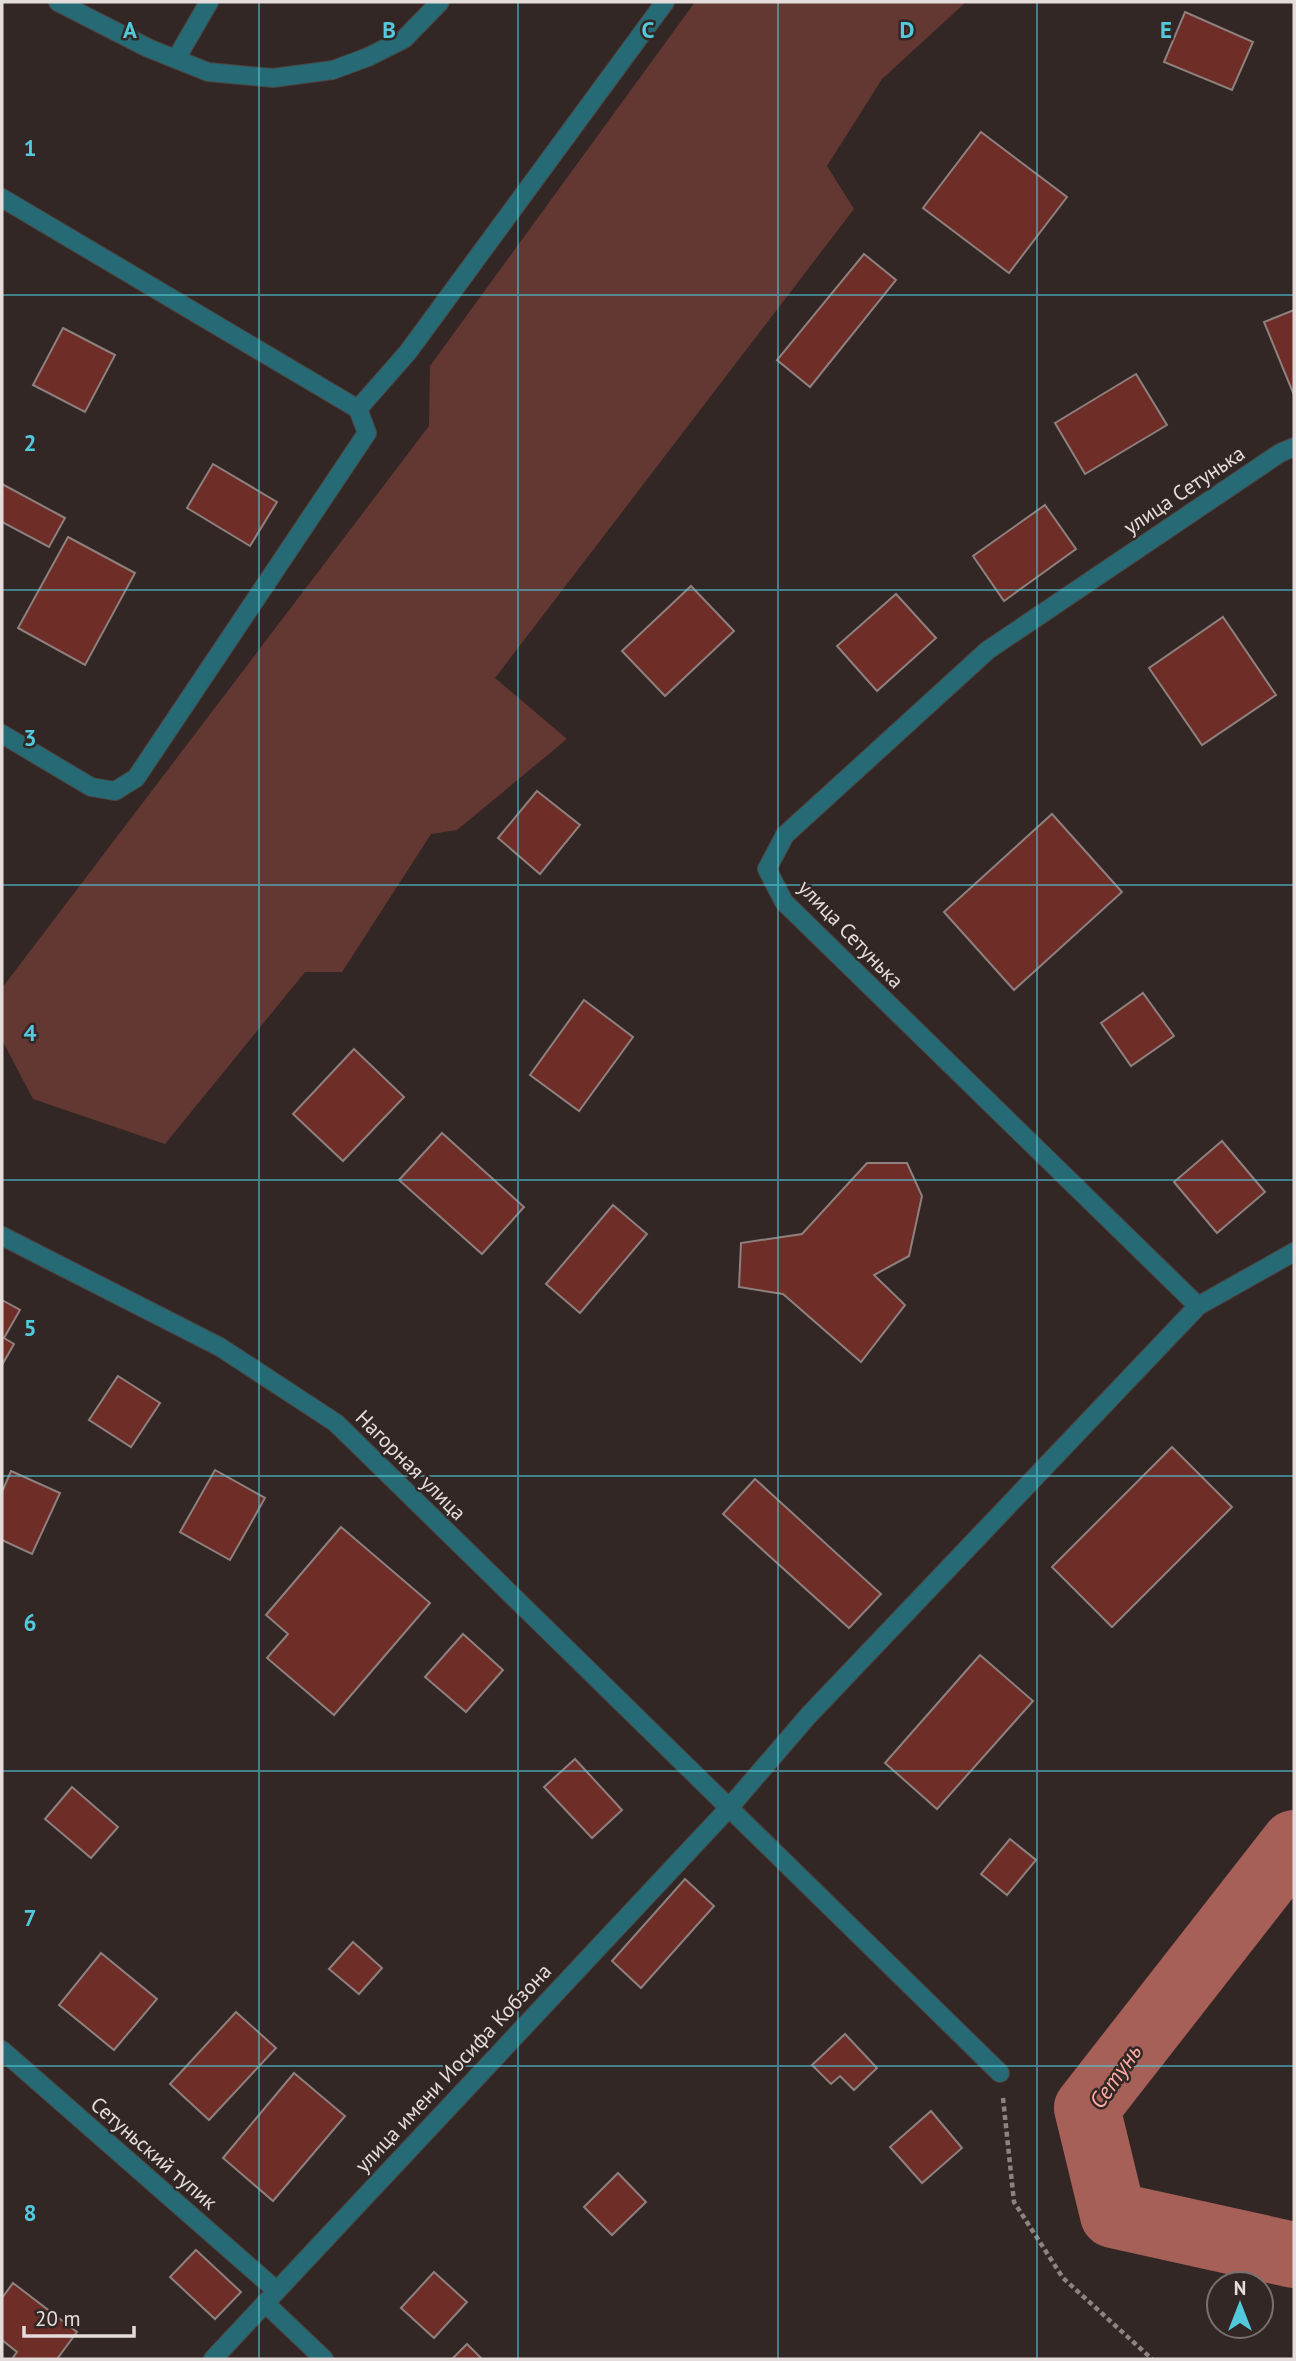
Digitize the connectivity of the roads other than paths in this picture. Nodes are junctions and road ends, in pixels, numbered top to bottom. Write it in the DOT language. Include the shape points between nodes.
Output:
graph roads {
  1 [pos="58,2"];
  2 [pos="209,2"];
  3 [pos="440,2"];
  4 [pos="664,2"];
  5 [pos="176,59"];
  6 [pos="2,198"];
  7 [pos="358,409"];
  8 [pos="1294,447"];
  9 [pos="2,734"];
  10 [pos="2,1236"];
  11 [pos="1294,1252"];
  12 [pos="1198,1307"];
  13 [pos="728,1809"];
  14 [pos="2,2050"];
  15 [pos="1000,2073"];
  16 [pos="271,2296"];
  17 [pos="213,2359"];
  18 [pos="324,2359"];
  1 -- 5 [label="street"];
  2 -- 5 [label="street"];
  3 -- 5 [label="street" via="404,39 333,70 273,78 208,72"];
  4 -- 7 [label="street" via="408,352"];
  6 -- 7 [label="street"];
  7 -- 9 [label="street" via="367,433 135,778 115,791 91,787"];
  8 -- 12 [label="street, улица Сетунька" via="988,650 785,835 767,869 784,902"];
  10 -- 13 [label="street, Нагорная улица" via="220,1348 336,1423"];
  11 -- 12 [label="street"];
  12 -- 13 [label="street, улица имени Иосифа Кобзона" via="818,1706"];
  13 -- 15 [label="street, Нагорная улица"];
  13 -- 16 [label="street, улица имени Иосифа Кобзона"];
  14 -- 16 [label="street, Сетуньский тупик"];
  16 -- 17 [label="street, улица имени Иосифа Кобзона"];
  16 -- 18 [label="street, Сетуньский тупик"];
}
